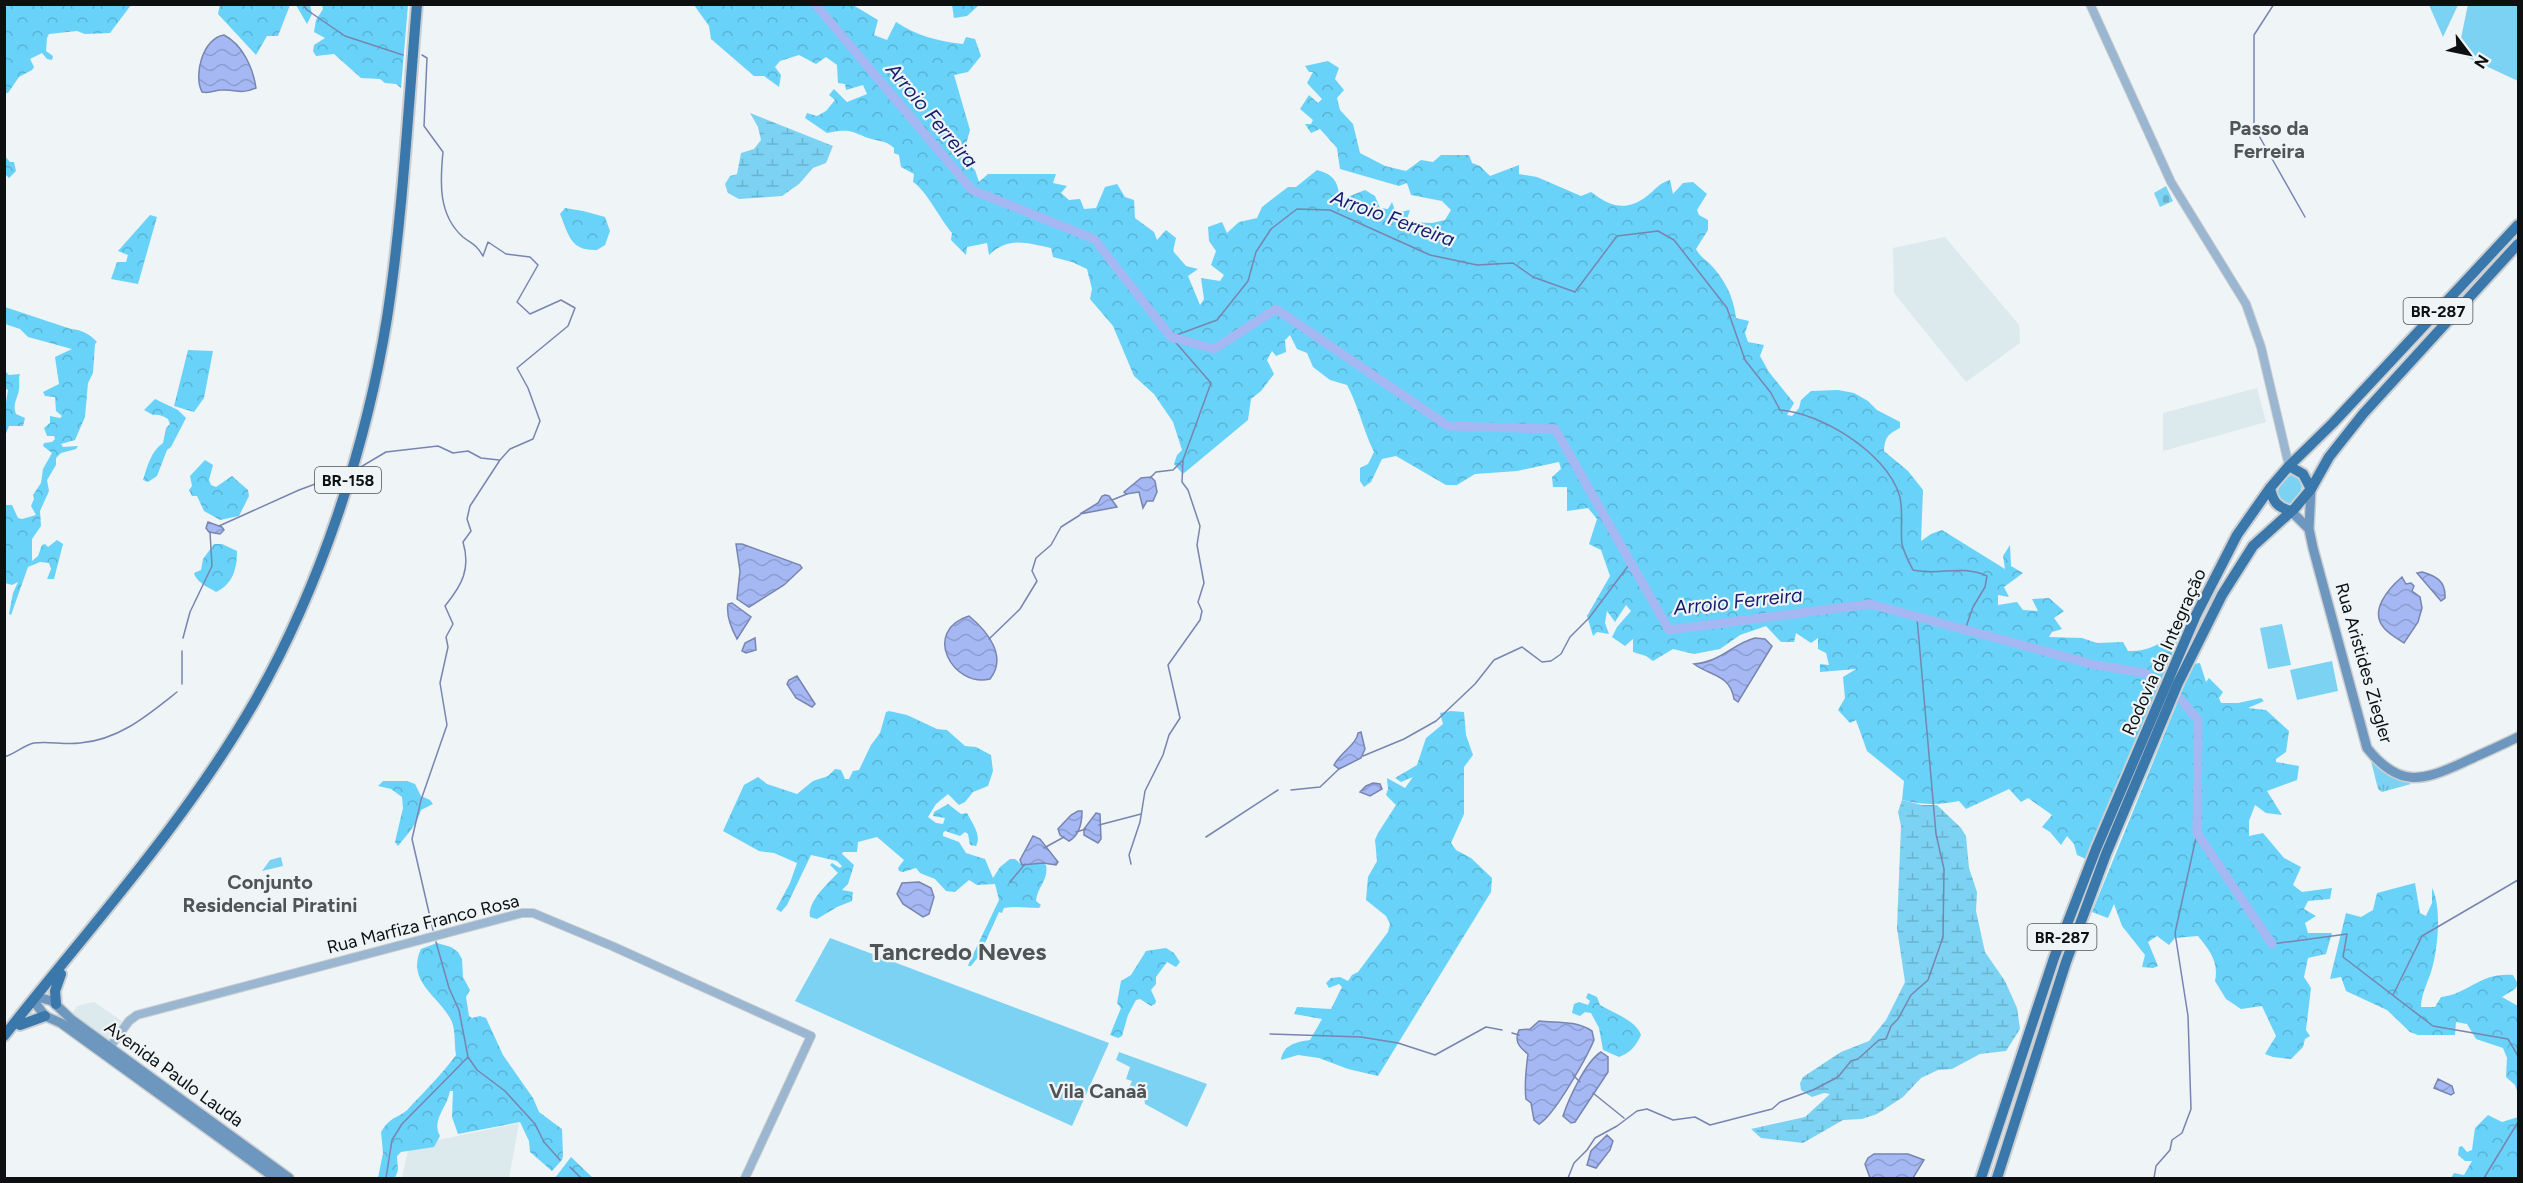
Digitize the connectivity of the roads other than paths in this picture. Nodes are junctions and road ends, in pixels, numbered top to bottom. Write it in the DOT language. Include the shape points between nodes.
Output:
graph roads {
  1 [pos="417,4"];
  2 [pos="2090,4"];
  3 [pos="2518,225"];
  4 [pos="2518,244"];
  5 [pos="2289,466"];
  6 [pos="2270,488"];
  7 [pos="2311,489"];
  8 [pos="2291,511"];
  9 [pos="2309,528"];
  10 [pos="2173,681"];
  11 [pos="2163,703"];
  12 [pos="2518,737"];
  13 [pos="85,938"];
  14 [pos="61,974"];
  15 [pos="37,1000"];
  16 [pos="56,1004"];
  17 [pos="45,1016"];
  18 [pos="20,1025"];
  19 [pos="4,1036"];
  20 [pos="4,1044"];
  21 [pos="107,1051"];
  22 [pos="275,1179"];
  23 [pos="289,1179"];
  24 [pos="745,1179"];
  25 [pos="1981,1179"];
  26 [pos="1997,1179"];
  1 -- 13 [label="highway, BR-158" via="402,194 386,320 361,435 336,517 296,620 248,714 173,824"];
  2 -- 5 [label="street" via="2171,182 2246,304 2261,346"];
  3 -- 5 [label="highway, Rodovia da Integração / BR-287"];
  4 -- 7 [label="highway, Rodovia da Integração / BR-287" via="2363,414 2329,457"];
  5 -- 6 [label="highway, Rodovia da Integração / BR-287"];
  5 -- 7 [label="highway" via="2303,474"];
  6 -- 8 [label="highway" via="2278,507"];
  6 -- 10 [label="highway, Rodovia da Integração / BR-287" via="2237,535 2196,615"];
  7 -- 8 [label="highway, Rodovia da Integração / BR-287"];
  7 -- 9 [label="main road, Rua Aristides Ziegler"];
  8 -- 9 [label="main road"];
  8 -- 10 [label="highway, Rodovia da Integração / BR-287" via="2253,546"];
  9 -- 12 [label="main road, Rua Aristides Ziegler" via="2367,748 2377,760 2396,773 2416,779 2438,774"];
  10 -- 11 [label="highway, Rodovia da Integração / BR-287"];
  11 -- 25 [label="highway, Rodovia da Integração / BR-287" via="2096,849 2054,958"];
  11 -- 26 [label="highway, Rodovia da Integração / BR-287" via="2066,962"];
  13 -- 14 [label="highway, BR-158"];
  13 -- 15 [label="highway, BR-158"];
  14 -- 15 [label="highway, BR-158"];
  14 -- 16 [label="highway" via="55,991"];
  15 -- 16 [label="main road, Avenida Paulo Lauda"];
  15 -- 17 [label="main road, Avenida Paulo Lauda"];
  15 -- 18 [label="highway, BR-158"];
  15 -- 19 [label="highway, BR-158"];
  16 -- 21 [label="main road, Avenida Paulo Lauda"];
  17 -- 18 [label="highway"];
  17 -- 21 [label="main road, Avenida Paulo Lauda"];
  18 -- 20 [label="highway, BR-158"];
  21 -- 22 [label="main road, Avenida Paulo Lauda"];
  21 -- 23 [label="main road, Avenida Paulo Lauda"];
  21 -- 24 [label="street, Rua Marfiza Franco Rosa" via="137,1015 533,913 811,1036"];
}
